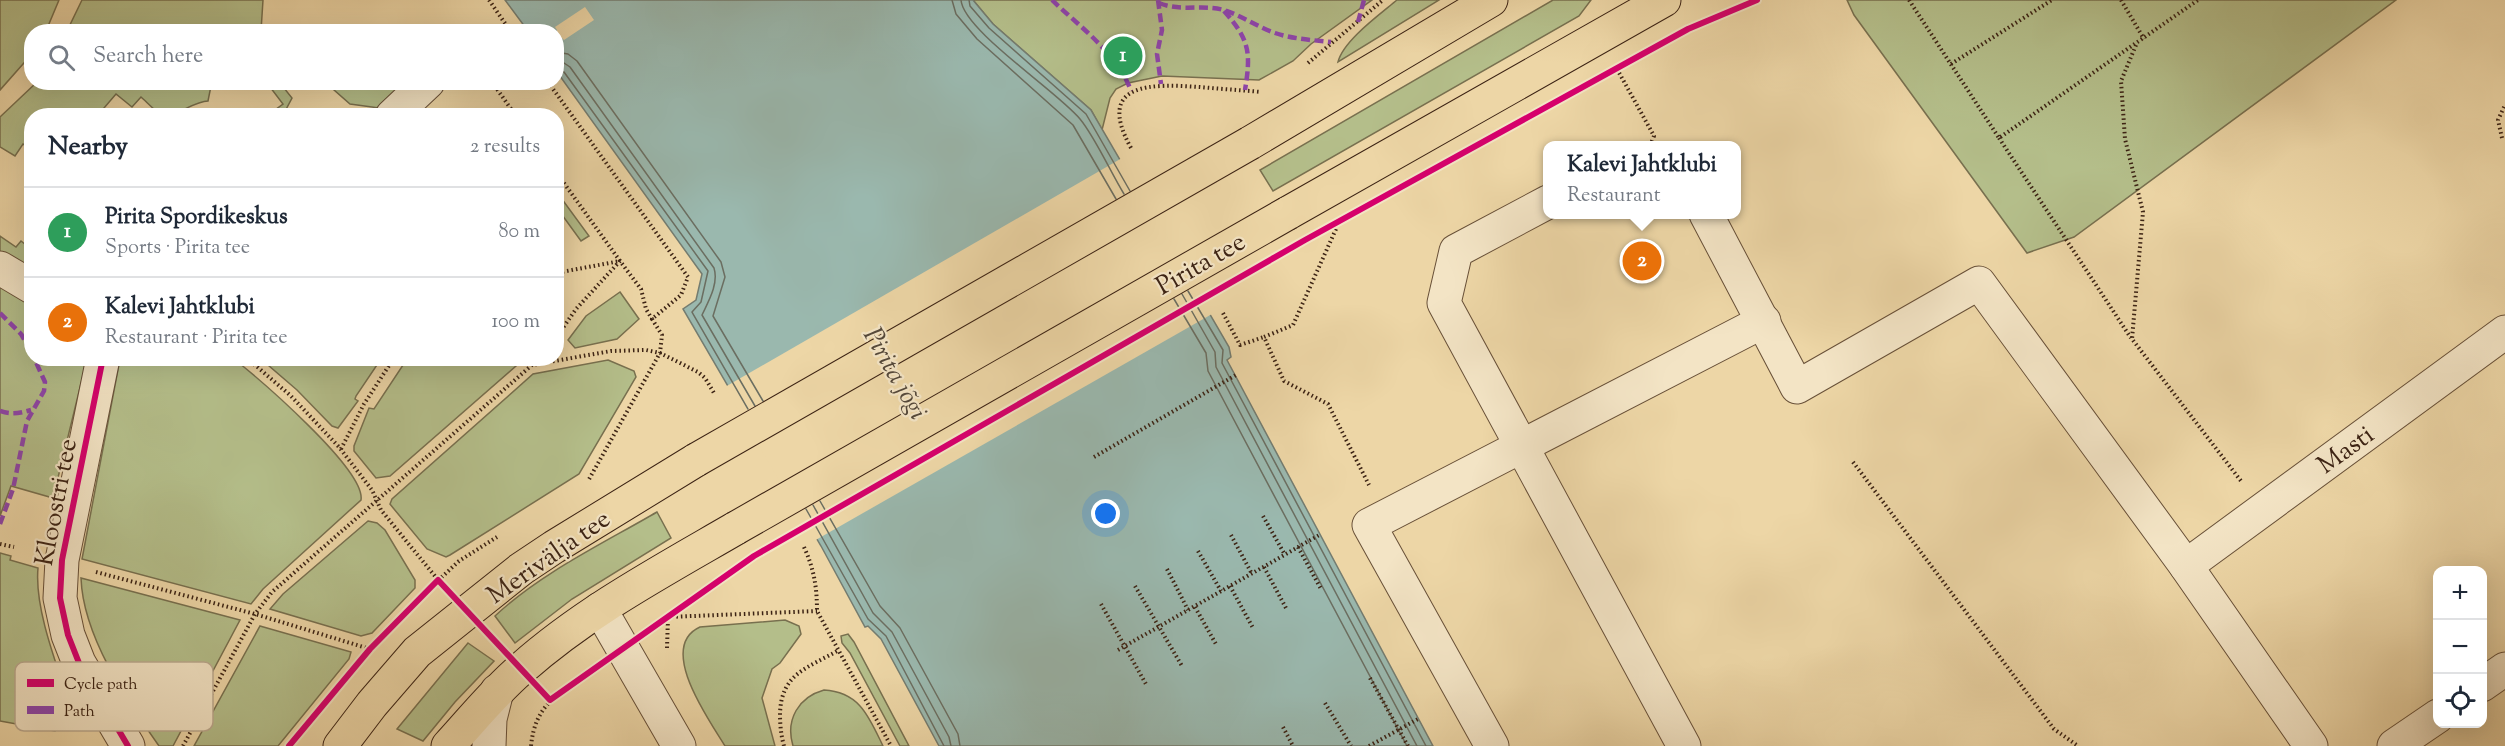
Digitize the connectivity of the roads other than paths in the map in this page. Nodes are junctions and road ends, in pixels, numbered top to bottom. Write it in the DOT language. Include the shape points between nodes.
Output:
graph roads {
  1 [pos="1491,0"];
  2 [pos="1664,0"];
  3 [pos="420,90"];
  4 [pos="400,108"];
  5 [pos="1543,205"];
  6 [pos="1709,219"];
  7 [pos="0,268"];
  8 [pos="24,282"];
  9 [pos="1764,321"];
  10 [pos="2505,332"];
  11 [pos="100,366"];
  12 [pos="1523,446"];
  13 [pos="2186,566"];
  14 [pos="600,609"];
  15 [pos="79,662"];
  16 [pos="2505,669"];
  17 [pos="2487,682"];
  18 [pos="497,691"];
  19 [pos="2433,719"];
  20 [pos="119,731"];
  21 [pos="2295,740"];
  22 [pos="128,746"];
  23 [pos="340,746"];
  24 [pos="448,746"];
  25 [pos="489,746"];
  26 [pos="678,746"];
  27 [pos="1492,746"];
  28 [pos="1684,746"];
  29 [pos="2394,746"];
  1 -- 23 [label="main road, Merivälja tee, bridge" via="1250,143 696,460 554,547 417,652"];
  2 -- 14 [label="main road, Pirita tee, bridge"];
  3 -- 4 [label="street"];
  5 -- 12 [label="street" via="1456,251 1444,303"];
  6 -- 9 [label="street"];
  7 -- 8 [label="street"];
  9 -- 12 [label="street"];
  9 -- 13 [label="street" via="1797,387 1979,283"];
  10 -- 13 [label="street, Masti"];
  11 -- 15 [label="street, Kloostri tee" via="62,560 60,598"];
  12 -- 27 [label="street" via="1369,525"];
  12 -- 28 [label="street"];
  13 -- 21 [label="street"];
  14 -- 18 [label="main road" via="545,648"];
  14 -- 26 [label="street"];
  16 -- 17 [label="street"];
  18 -- 24 [label="main road"];
  18 -- 25 [label="street"];
  19 -- 29 [label="street"];
  20 -- 22 [label="street, Kloostri tee"];
}
